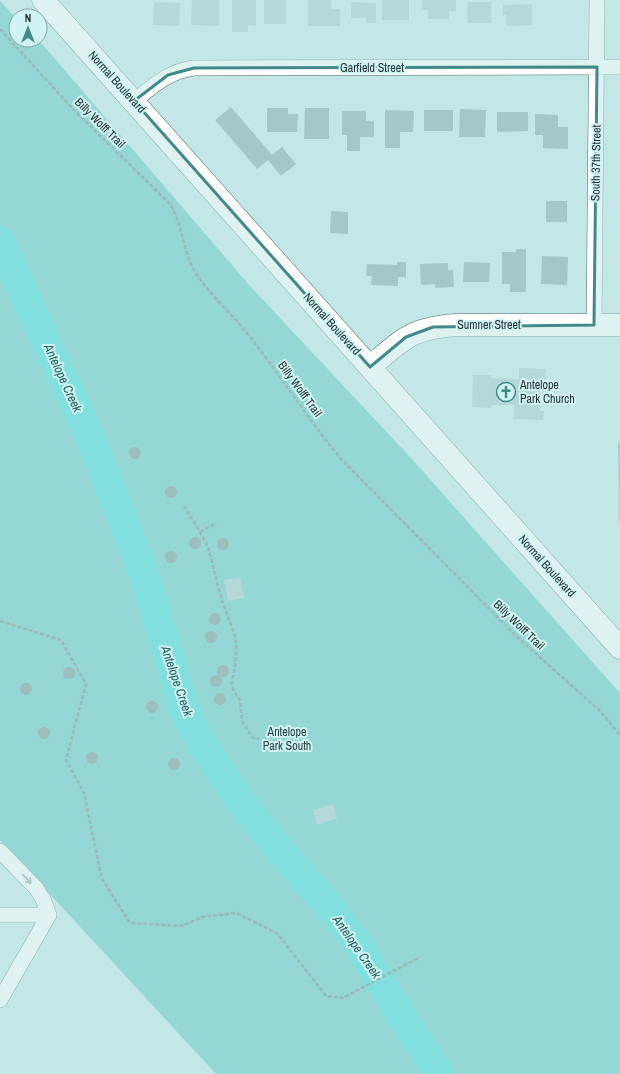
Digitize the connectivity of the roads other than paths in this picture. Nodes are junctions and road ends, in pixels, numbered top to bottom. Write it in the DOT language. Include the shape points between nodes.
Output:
graph roads {
  1 [pos="43,0"];
  2 [pos="598,0"];
  3 [pos="598,68"];
  4 [pos="620,68"];
  5 [pos="134,101"];
  6 [pos="594,325"];
  7 [pos="620,325"];
  8 [pos="370,367"];
  9 [pos="620,648"];
  10 [pos="0,851"];
  11 [pos="0,915"];
  12 [pos="50,915"];
  13 [pos="0,1000"];
  1 -- 5 [label="main road, Normal Boulevard"];
  2 -- 3 [label="street, South 37th Street"];
  3 -- 4 [label="street, Garfield Street"];
  3 -- 5 [label="street, Garfield Street" via="194,68 168,75"];
  3 -- 6 [label="street, South 37th Street"];
  5 -- 8 [label="main road, Normal Boulevard"];
  6 -- 7 [label="main road, Sumner Street"];
  6 -- 8 [label="main road, Sumner Street" via="433,327 406,337"];
  8 -- 9 [label="main road, Normal Boulevard"];
  10 -- 12 [label="street, one-way" via="36,888"];
  11 -- 12 [label="street"];
  12 -- 13 [label="street"];
}
